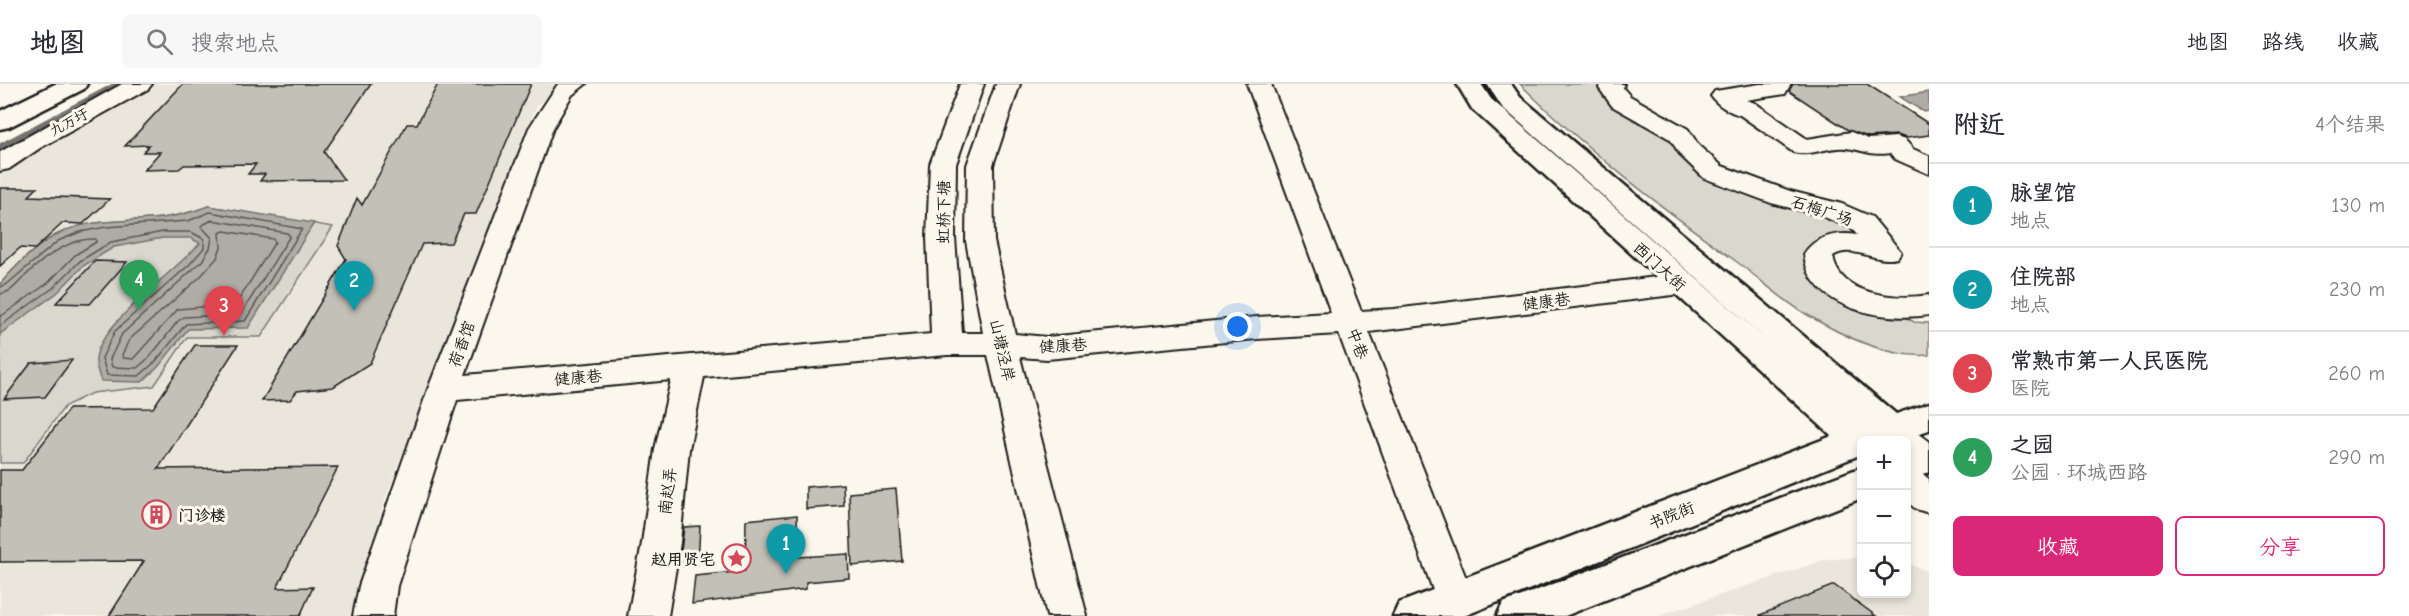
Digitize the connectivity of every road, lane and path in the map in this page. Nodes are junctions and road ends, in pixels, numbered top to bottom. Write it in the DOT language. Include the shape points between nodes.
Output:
graph roads {
  1 [pos="49,84"];
  2 [pos="75,84"];
  3 [pos="140,84"];
  4 [pos="574,84"];
  5 [pos="972,84"];
  6 [pos="1008,84"];
  7 [pos="1259,84"];
  8 [pos="1469,84"];
  9 [pos="1499,84"];
  10 [pos="1612,84"];
  11 [pos="1779,84"];
  12 [pos="0,108"];
  13 [pos="0,121"];
  14 [pos="0,163"];
  15 [pos="1929,166"];
  16 [pos="1681,284"];
  17 [pos="1929,305"];
  18 [pos="1350,322"];
  19 [pos="947,344"];
  20 [pos="1001,344"];
  21 [pos="690,367"];
  22 [pos="444,390"];
  23 [pos="1929,416"];
  24 [pos="1882,436"];
  25 [pos="1885,436"];
  26 [pos="1911,439"];
  27 [pos="1857,466"];
  28 [pos="1911,467"];
  29 [pos="1857,485"];
  30 [pos="1929,499"];
  31 [pos="1456,601"];
  32 [pos="373,616"];
  33 [pos="648,616"];
  34 [pos="1067,616"];
  35 [pos="1413,616"];
  36 [pos="1518,616"];
  1 -- 12 [label="main road"];
  2 -- 13 [label="main road"];
  3 -- 14 [label="street, 九万圩"];
  4 -- 22 [label="street, 荷香馆" via="563,91 541,128"];
  5 -- 19 [label="street, 虹桥下塘" via="943,164 941,238"];
  6 -- 20 [label="street, 山塘泾岸" via="980,165 980,241"];
  7 -- 18 [label="street, 中巷"];
  8 -- 16 [label="main road, 西门大街" via="1481,104"];
  9 -- 25 [label="main road, 西门大街" via="1511,102"];
  10 -- 17 [label="street, 石梅广场" via="1620,101 1678,134 1713,172 1862,223 1887,252 1861,244 1826,245 1818,254 1826,279 1849,294 1887,307"];
  11 -- 15 [label="street" via="1772,85 1777,88 1723,96 1802,147 1851,140 1873,148 1896,145 1904,154"];
  16 -- 18 [label="street, 健康巷" via="1394,320"];
  16 -- 24 [label="main road, 西门大街"];
  18 -- 20 [label="street, 健康巷" via="1047,348"];
  18 -- 31 [label="street, 中巷"];
  19 -- 20 [label="street, 健康巷"];
  19 -- 21 [label="street, 健康巷"];
  20 -- 34 [label="street, 山塘泾岸"];
  21 -- 22 [label="street, 健康巷"];
  21 -- 33 [label="street, 南赵弄" via="672,449"];
  22 -- 32 [label="street, 荷香馆" via="378,586"];
  23 -- 26 [label="main road, 书院街"];
  27 -- 31 [label="main road, 书院街"];
  28 -- 30 [label="street"];
  29 -- 36 [label="main road"];
  31 -- 35 [label="main road, 书院街"];
}
